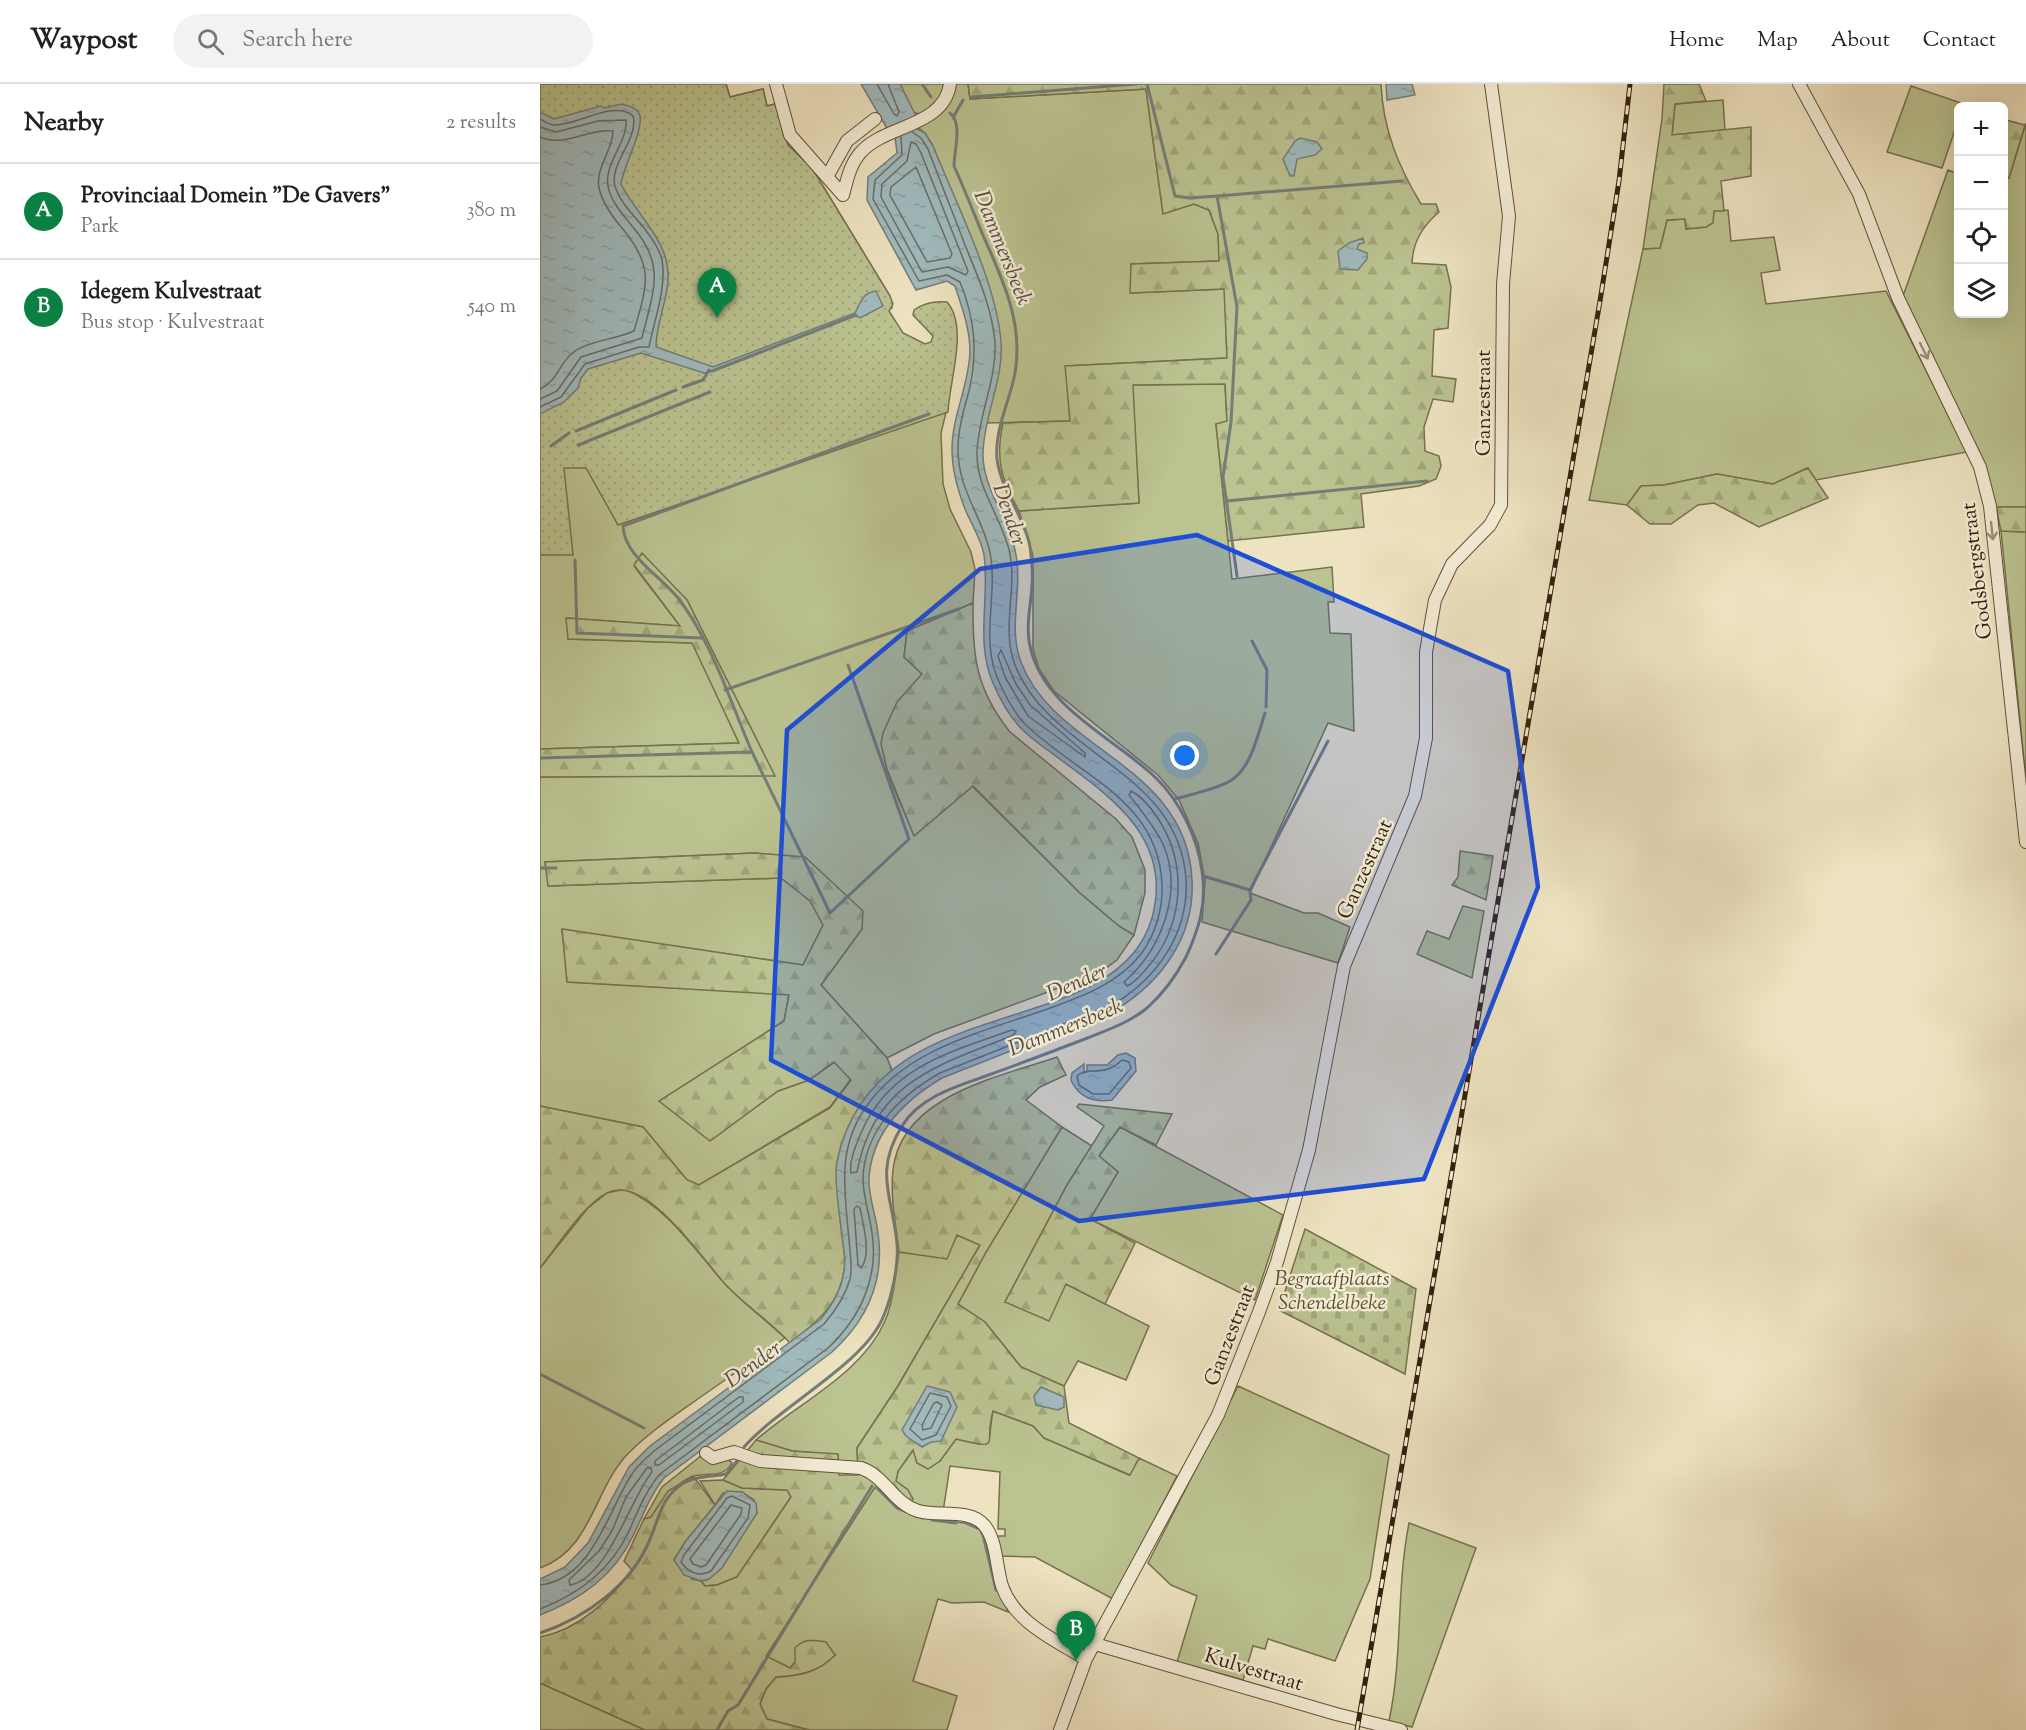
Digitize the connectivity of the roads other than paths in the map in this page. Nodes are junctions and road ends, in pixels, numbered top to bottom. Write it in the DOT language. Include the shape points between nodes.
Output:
graph roads {
  1 [pos="776,84"];
  2 [pos="950,84"];
  3 [pos="1491,84"];
  4 [pos="1799,84"];
  5 [pos="875,119"];
  6 [pos="828,175"];
  7 [pos="2026,842"];
  8 [pos="706,1453"];
  9 [pos="1095,1644"];
  10 [pos="1086,1659"];
  11 [pos="1385,1728"];
  12 [pos="1060,1730"];
  13 [pos="1401,1730"];
  1 -- 6 [label="street" via="790,135 820,172"];
  2 -- 6 [label="street" via="942,103 932,113 862,151 855,159 843,195"];
  3 -- 9 [label="street, Ganzestraat" via="1509,216 1503,284 1501,505 1490,525 1452,564 1435,600 1426,652 1426,738 1415,796 1344,966 1309,1150 1259,1312 1218,1416"];
  4 -- 7 [label="street, Godsbergstraat, one-way" via="1859,194 1898,298 1980,467 1990,506"];
  5 -- 6 [label="street" via="847,141"];
  8 -- 10 [label="street" via="713,1458 734,1452 760,1461 861,1468 875,1474 894,1495 920,1512 974,1518 990,1536 1002,1586 1014,1609 1035,1628"];
  9 -- 10 [label="street, Ganzestraat"];
  9 -- 11 [label="street, Kulvestraat"];
  10 -- 12 [label="street, Ganzestraat"];
  11 -- 13 [label="street, Kulvestraat"];
}
